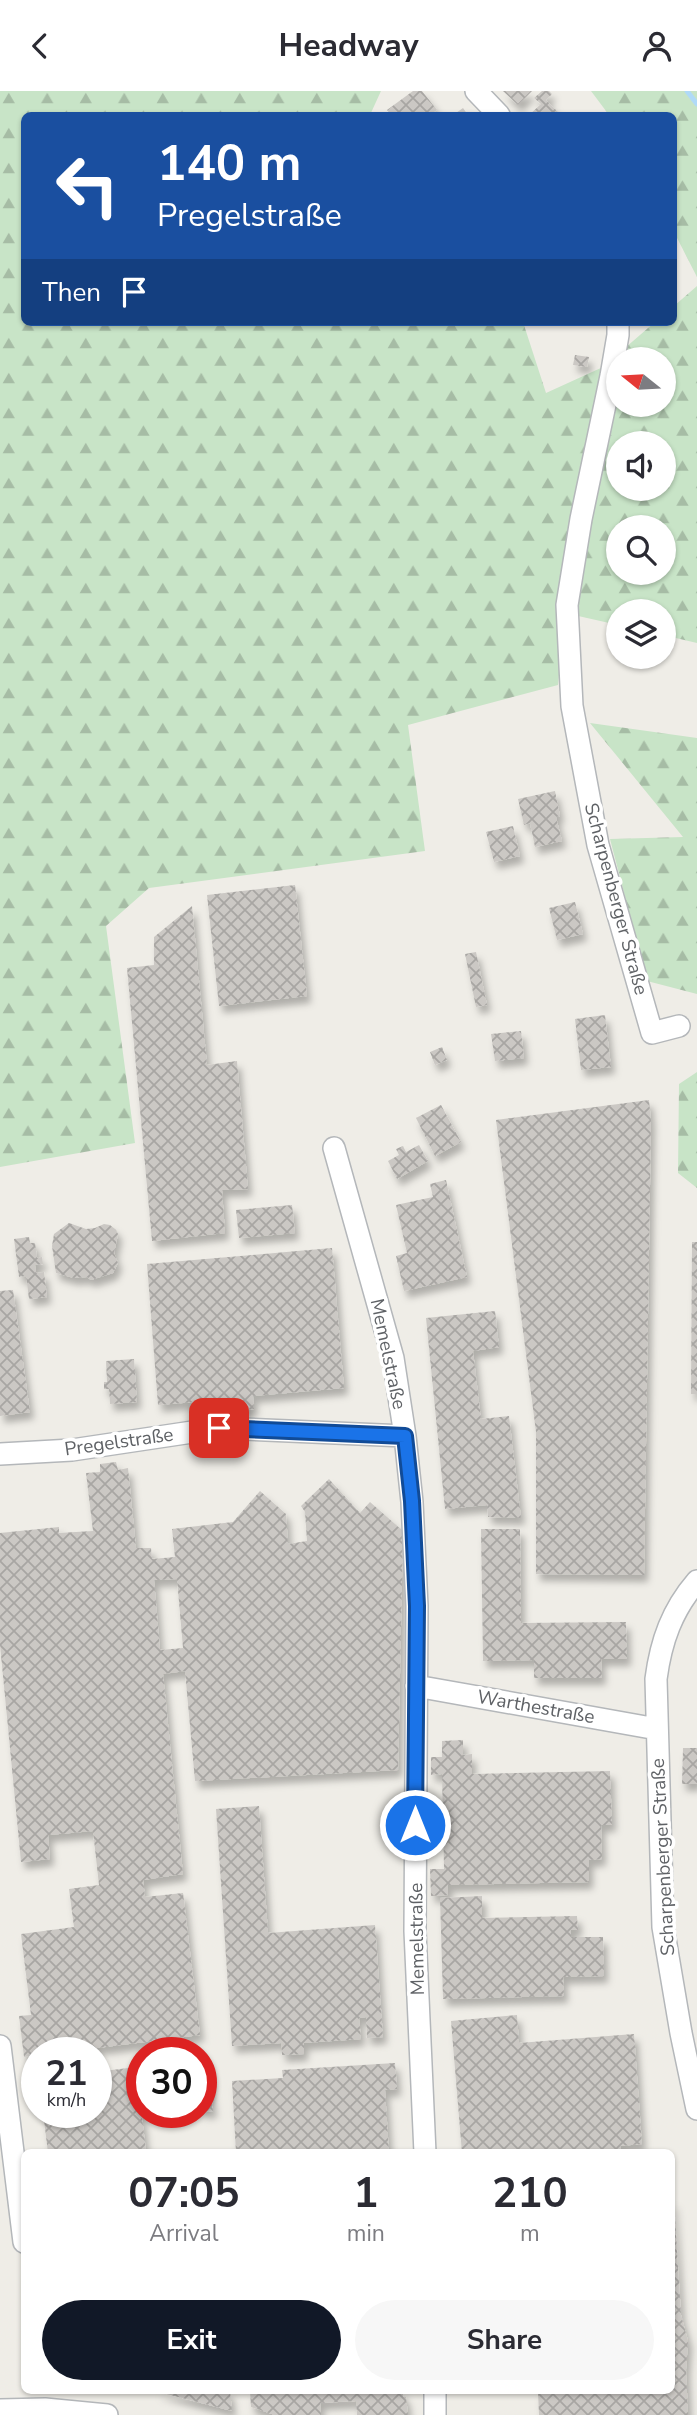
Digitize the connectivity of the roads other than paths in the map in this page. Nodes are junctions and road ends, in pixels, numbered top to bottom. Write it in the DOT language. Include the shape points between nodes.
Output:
graph roads {
  1 [pos="476,91"];
  2 [pos="496,112"];
  3 [pos="618,326"];
  4 [pos="680,1025"];
  5 [pos="334,1148"];
  6 [pos="405,1436"];
  7 [pos="0,1454"];
  8 [pos="697,1581"];
  9 [pos="416,1686"];
  10 [pos="657,1729"];
  11 [pos="0,2046"];
  12 [pos="697,2109"];
  13 [pos="425,2149"];
  14 [pos="21,2218"];
  15 [pos="435,2394"];
  16 [pos="44,2400"];
  17 [pos="0,2410"];
  18 [pos="107,2415"];
  19 [pos="435,2415"];
  1 -- 2 [label="street"];
  3 -- 4 [label="street, Scharpenberger Straße" via="567,605 572,706 598,845 652,1033"];
  5 -- 6 [label="street, Memelstraße" via="393,1358"];
  6 -- 7 [label="street, Pregelstraße" via="219,1428 72,1450"];
  6 -- 9 [label="street, Memelstraße" via="417,1606"];
  8 -- 10 [label="street, Scharpenberger Straße" via="672,1614 660,1650"];
  9 -- 10 [label="street, Warthestraße"];
  9 -- 13 [label="street, Memelstraße" via="415,1931"];
  10 -- 12 [label="street, Scharpenberger Straße" via="663,1927"];
  11 -- 14 [label="street"];
  15 -- 19 [label="street"];
  16 -- 17 [label="street"];
  16 -- 18 [label="street"];
}
